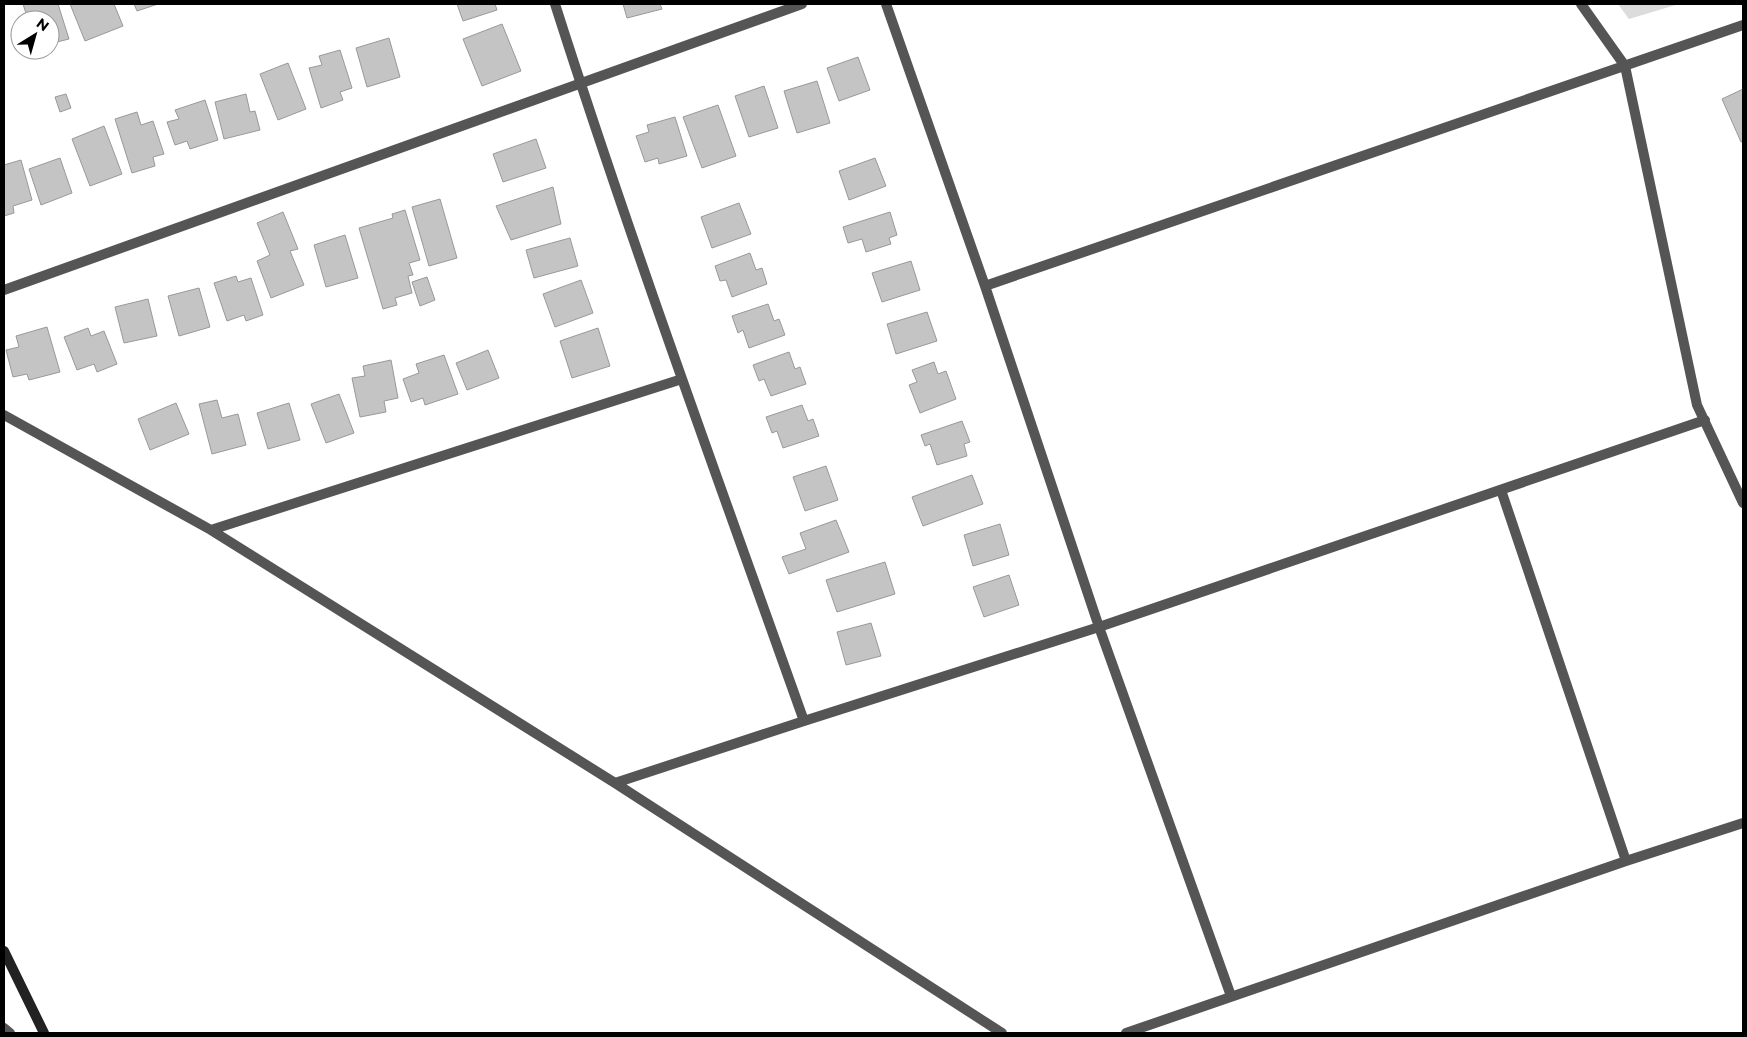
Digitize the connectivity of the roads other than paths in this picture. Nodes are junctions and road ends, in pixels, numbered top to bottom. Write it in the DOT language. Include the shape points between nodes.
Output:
graph roads {
  1 [pos="555,4"];
  2 [pos="802,4"];
  3 [pos="886,4"];
  4 [pos="1581,4"];
  5 [pos="1743,25"];
  6 [pos="1625,66"];
  7 [pos="580,83"];
  8 [pos="985,286"];
  9 [pos="4,290"];
  10 [pos="682,379"];
  11 [pos="4,414"];
  12 [pos="1705,420"];
  13 [pos="1501,490"];
  14 [pos="1743,503"];
  15 [pos="211,530"];
  16 [pos="1099,627"];
  17 [pos="804,721"];
  18 [pos="615,783"];
  19 [pos="1743,823"];
  20 [pos="1626,861"];
  21 [pos="4,951"];
  22 [pos="1231,996"];
  23 [pos="4,1028"];
  24 [pos="10,1033"];
  25 [pos="44,1033"];
  26 [pos="1002,1033"];
  27 [pos="1126,1033"];
  1 -- 7 [label="street"];
  2 -- 7 [label="street"];
  3 -- 8 [label="street"];
  4 -- 6 [label="street"];
  5 -- 6 [label="street"];
  6 -- 8 [label="street"];
  6 -- 12 [label="street" via="1697,405"];
  7 -- 9 [label="street"];
  7 -- 10 [label="street"];
  8 -- 16 [label="street"];
  10 -- 15 [label="street"];
  10 -- 17 [label="street"];
  11 -- 15 [label="street"];
  12 -- 13 [label="street"];
  12 -- 14 [label="street"];
  13 -- 16 [label="street"];
  13 -- 20 [label="street"];
  15 -- 18 [label="street"];
  16 -- 17 [label="street"];
  16 -- 22 [label="street"];
  17 -- 18 [label="street"];
  18 -- 26 [label="street"];
  19 -- 20 [label="street"];
  20 -- 22 [label="street"];
  21 -- 25 [label="main road"];
  22 -- 27 [label="street"];
  23 -- 24 [label="street"];
}
